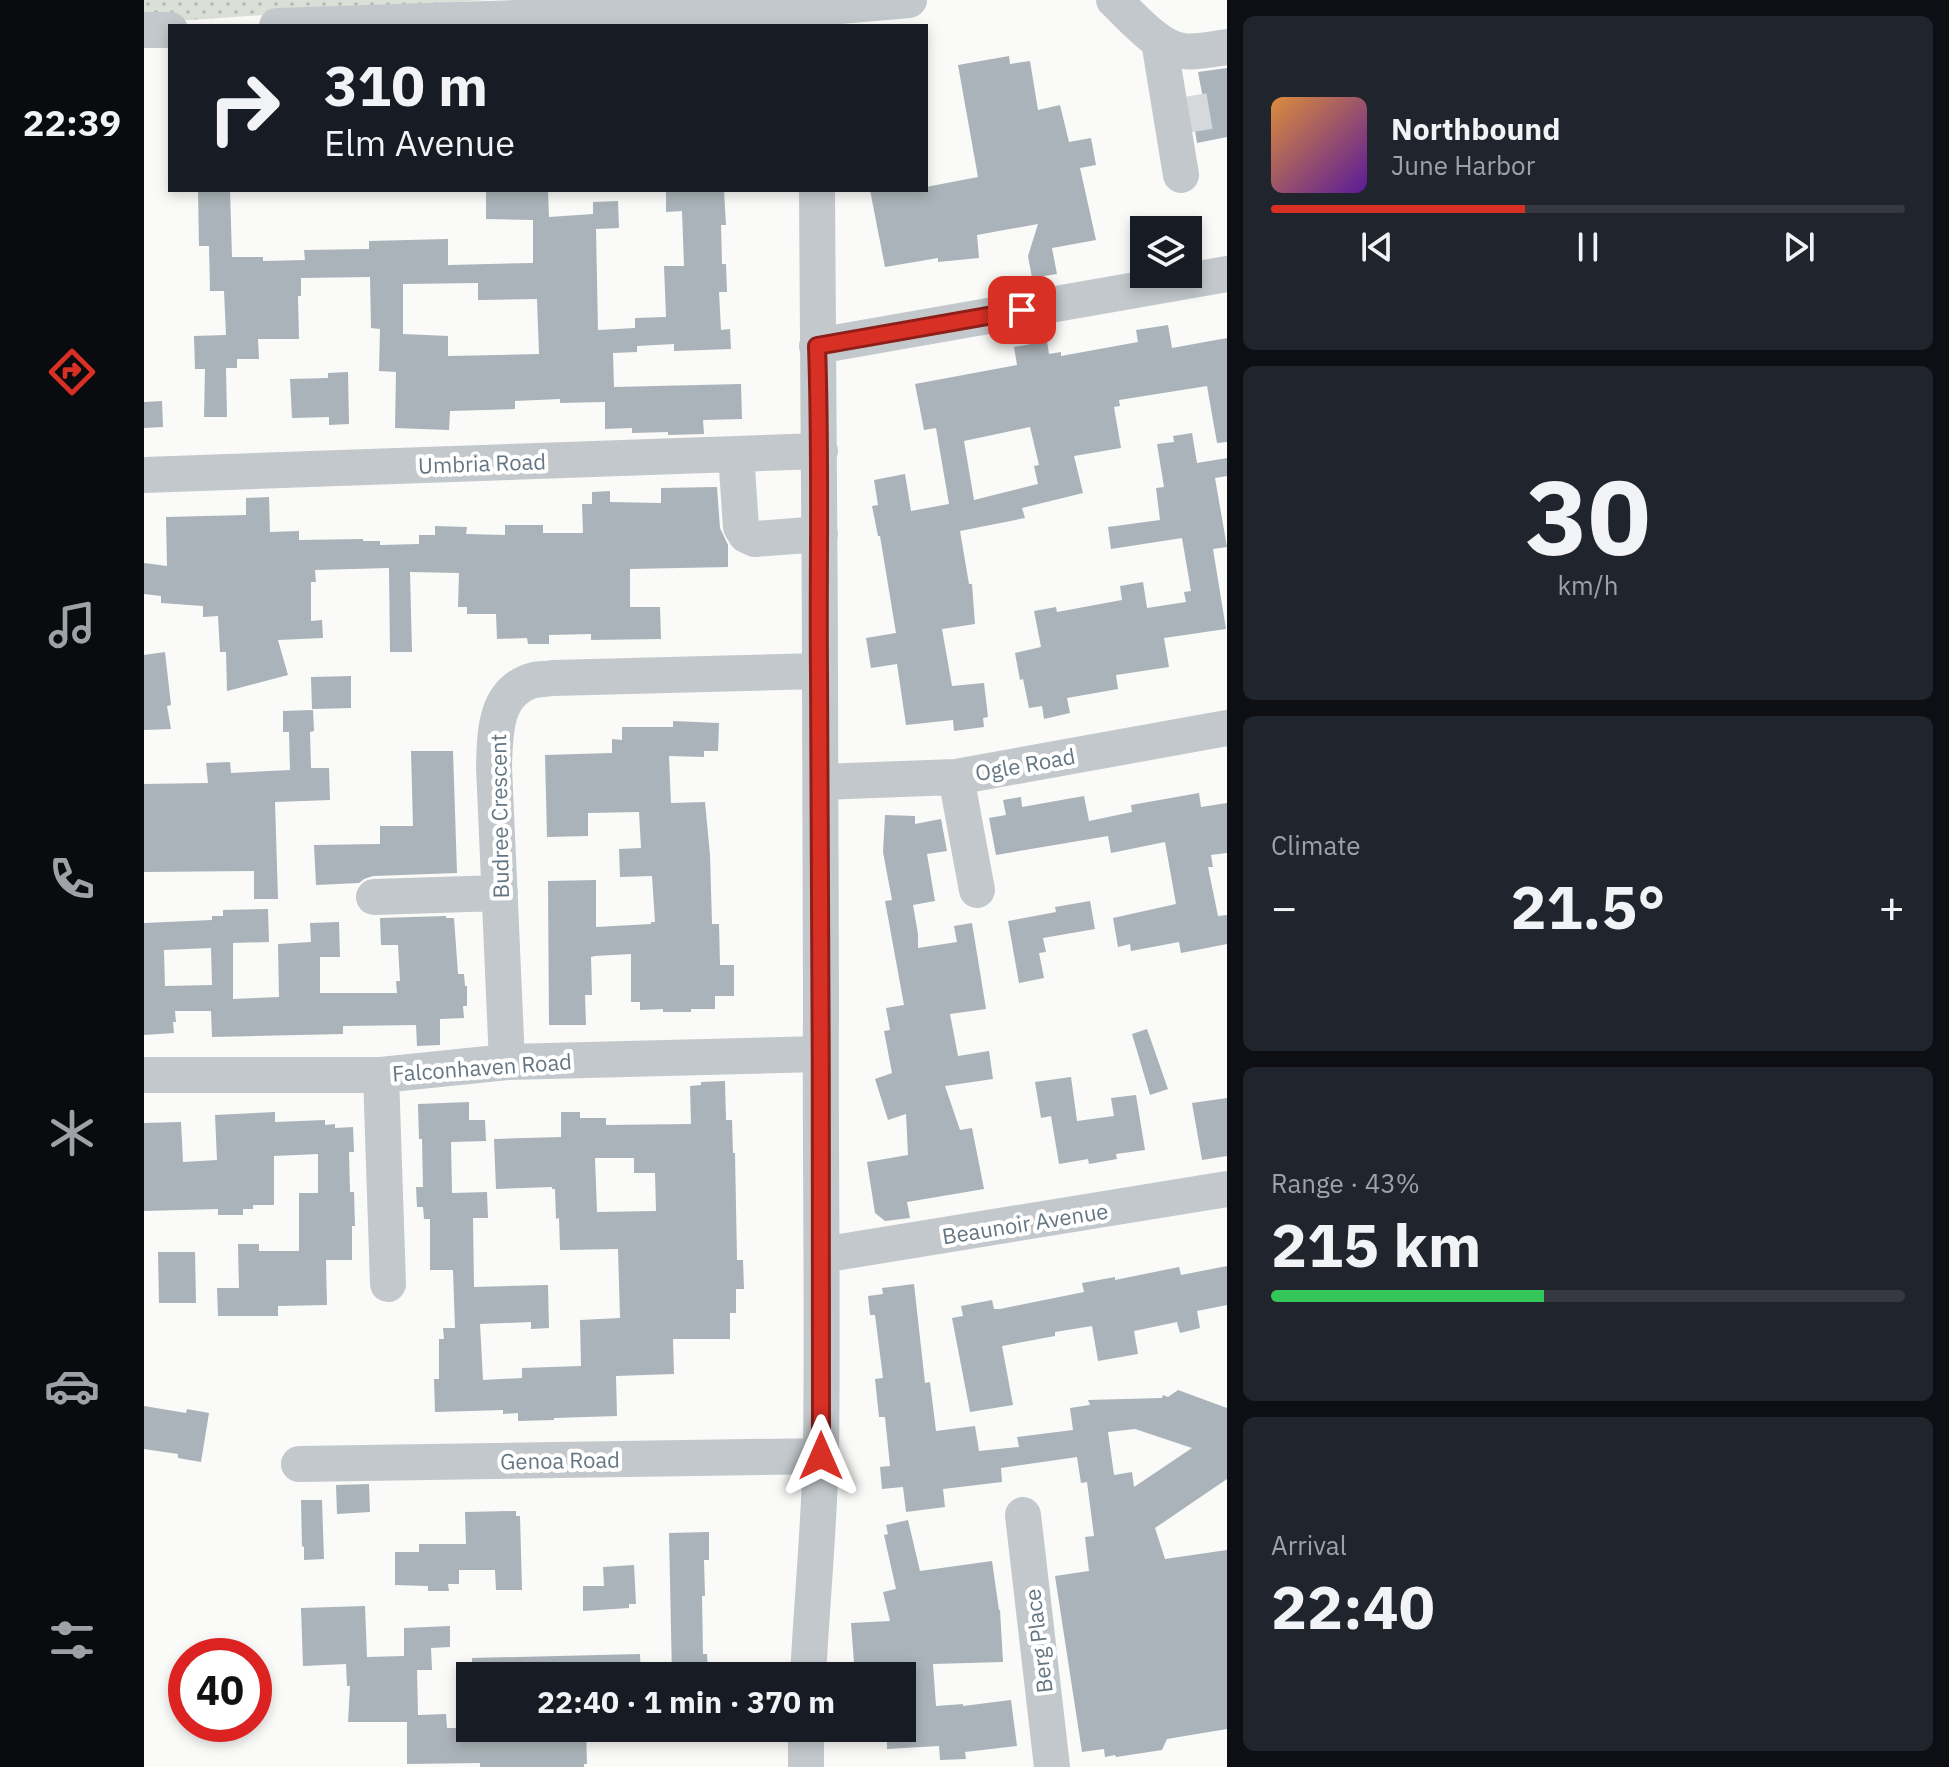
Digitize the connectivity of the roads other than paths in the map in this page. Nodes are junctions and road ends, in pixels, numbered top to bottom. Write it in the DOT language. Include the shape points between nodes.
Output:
graph roads {
  1 [pos="909,0"];
  2 [pos="1114,0"];
  3 [pos="816,11"];
  4 [pos="349,24"];
  5 [pos="144,30"];
  6 [pos="168,30"];
  7 [pos="1159,41"];
  8 [pos="1227,47"];
  9 [pos="1181,175"];
  10 [pos="817,192"];
  11 [pos="1227,274"];
  12 [pos="817,346"];
  13 [pos="820,451"];
  14 [pos="736,454"];
  15 [pos="144,475"];
  16 [pos="820,534"];
  17 [pos="819,671"];
  18 [pos="1227,728"];
  19 [pos="956,777"];
  20 [pos="821,782"];
  21 [pos="977,890"];
  22 [pos="500,893"];
  23 [pos="374,897"];
  24 [pos="820,1054"];
  25 [pos="507,1062"];
  26 [pos="144,1075"];
  27 [pos="381,1075"];
  28 [pos="1227,1189"];
  29 [pos="822,1255"];
  30 [pos="388,1284"];
  31 [pos="821,1456"];
  32 [pos="299,1464"];
  33 [pos="1023,1515"];
  34 [pos="809,1662"];
  35 [pos="806,1742"];
  36 [pos="806,1767"];
  37 [pos="1052,1767"];
  1 -- 3 [label="street"];
  2 -- 7 [label="street"];
  3 -- 4 [label="street"];
  5 -- 6 [label="street"];
  7 -- 8 [label="street" via="1184,52"];
  7 -- 9 [label="street"];
  10 -- 12 [label="street"];
  11 -- 12 [label="street"];
  12 -- 13 [label="street"];
  13 -- 14 [label="street, Umbria Road"];
  13 -- 16 [label="street"];
  14 -- 15 [label="street, Umbria Road"];
  14 -- 16 [label="street" via="746,535 755,539"];
  16 -- 17 [label="street"];
  17 -- 20 [label="street"];
  17 -- 22 [label="street, Budree Crescent" via="553,678 518,688 505,700 495,731"];
  18 -- 19 [label="street, Ogle Road"];
  19 -- 20 [label="street, Ogle Road"];
  19 -- 21 [label="street"];
  20 -- 24 [label="street"];
  22 -- 23 [label="street"];
  22 -- 25 [label="street, Budree Crescent"];
  24 -- 25 [label="street, Falconhaven Road"];
  24 -- 29 [label="street"];
  25 -- 27 [label="street, Falconhaven Road"];
  26 -- 27 [label="street, Falconhaven Road"];
  27 -- 30 [label="street"];
  28 -- 29 [label="street, Beaunoir Avenue"];
  29 -- 31 [label="street"];
  31 -- 32 [label="street, Genoa Road"];
  31 -- 34 [label="street"];
  33 -- 37 [label="street, Berg Place"];
  35 -- 36 [label="street"];
}
